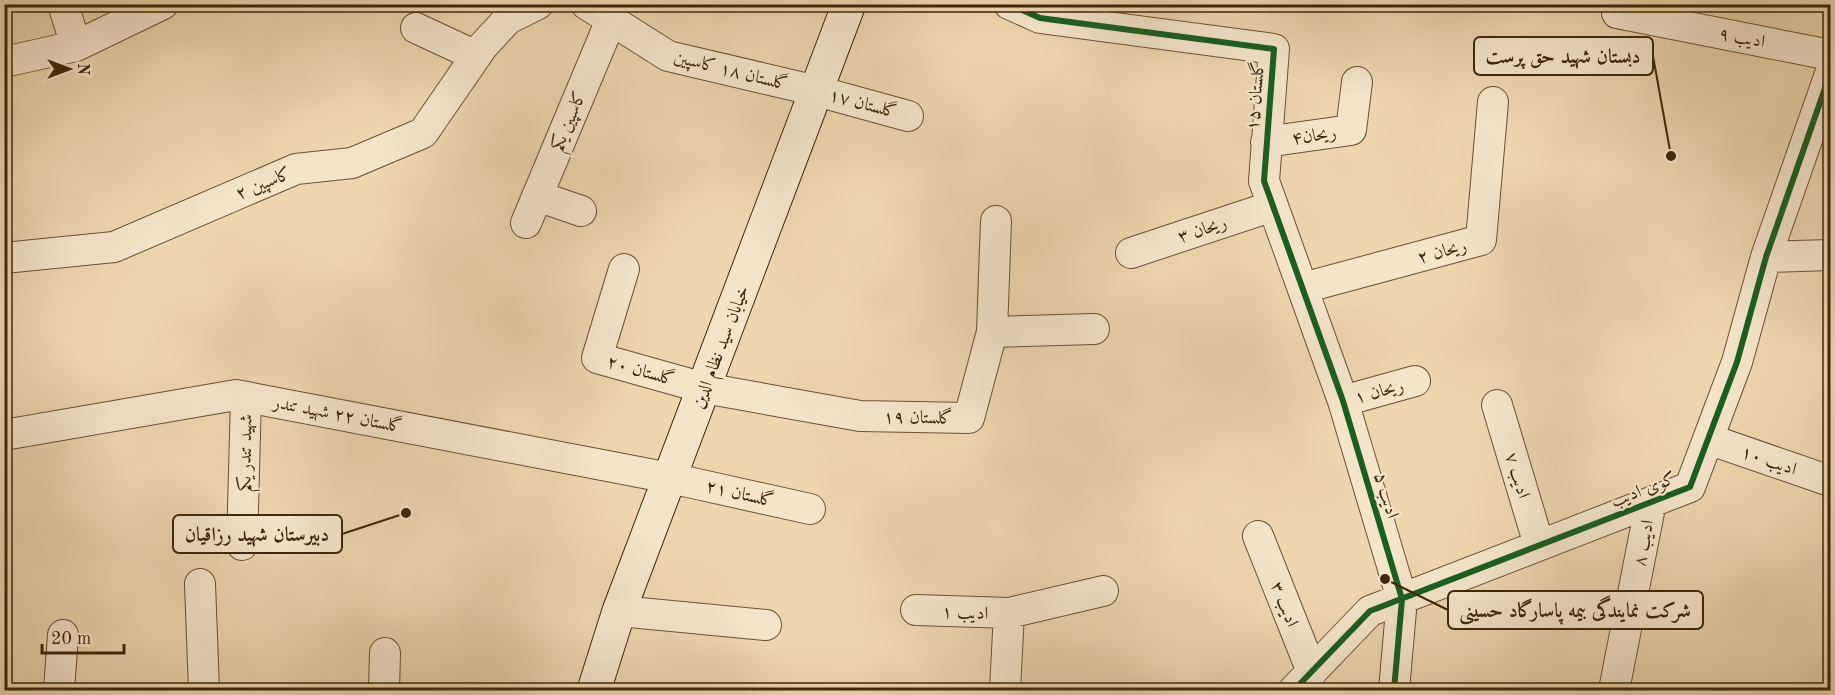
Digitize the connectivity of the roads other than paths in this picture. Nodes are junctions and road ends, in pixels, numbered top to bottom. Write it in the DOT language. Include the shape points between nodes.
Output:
graph roads {
  1 [pos="63,4"];
  2 [pos="163,4"];
  3 [pos="537,4"];
  4 [pos="849,4"];
  5 [pos="1009,4"];
  6 [pos="598,12"];
  7 [pos="1617,13"];
  8 [pos="1123,16"];
  9 [pos="416,28"];
  10 [pos="76,46"];
  11 [pos="1830,55"];
  12 [pos="476,56"];
  13 [pos="4,62"];
  14 [pos="1830,74"];
  15 [pos="1357,82"];
  16 [pos="817,91"];
  17 [pos="1493,102"];
  18 [pos="908,116"];
  19 [pos="1266,142"];
  20 [pos="1273,206"];
  21 [pos="582,211"];
  22 [pos="996,220"];
  23 [pos="1131,253"];
  24 [pos="1830,255"];
  25 [pos="1766,257"];
  26 [pos="4,258"];
  27 [pos="624,269"];
  28 [pos="1303,288"];
  29 [pos="1094,329"];
  30 [pos="992,332"];
  31 [pos="1414,381"];
  32 [pos="704,388"];
  33 [pos="246,397"];
  34 [pos="1343,400"];
  35 [pos="1497,405"];
  36 [pos="4,435"];
  37 [pos="1708,440"];
  38 [pos="670,478"];
  39 [pos="1830,482"];
  40 [pos="1651,502"];
  41 [pos="810,509"];
  42 [pos="1258,536"];
  43 [pos="242,544"];
  44 [pos="1539,545"];
  45 [pos="200,584"];
  46 [pos="1103,591"];
  47 [pos="1402,598"];
  48 [pos="916,610"];
  49 [pos="619,611"];
  50 [pos="1009,613"];
  51 [pos="766,625"];
  52 [pos="63,634"];
  53 [pos="385,653"];
  54 [pos="1303,681"];
  55 [pos="58,690"];
  56 [pos="204,690"];
  57 [pos="384,690"];
  58 [pos="594,690"];
  59 [pos="1005,690"];
  60 [pos="1394,690"];
  61 [pos="1614,690"];
  1 -- 10 [label="street"];
  2 -- 10 [label="street"];
  3 -- 12 [label="street, کاسپین ۲" via="508,19"];
  4 -- 16 [label="main road, خیابان سید نظام الدین"];
  5 -- 8 [label="street, گلستان ۱۵" via="1040,18"];
  6 -- 16 [label="street, گلستان ۱۸ کاسپین" via="668,56"];
  6 -- 21 [label="street, کاسپین یکم" via="532,210"];
  7 -- 11 [label="street, ادیب ۹"];
  8 -- 19 [label="street, گلستان ۱۵" via="1274,49"];
  9 -- 12 [label="street"];
  10 -- 13 [label="street"];
  12 -- 26 [label="street, کاسپین ۲" via="423,133 352,163 296,169 114,247"];
  14 -- 25 [label="street, کوی ادیب"];
  15 -- 19 [label="street, ریحان۴" via="1351,130"];
  16 -- 18 [label="street, گلستان ۱۷"];
  16 -- 32 [label="main road, خیابان سید نظام الدین"];
  17 -- 28 [label="street, ریحان ۲" via="1481,240"];
  19 -- 20 [label="street, گلستان ۱۵" via="1264,180"];
  20 -- 23 [label="street, ریحان ۳"];
  20 -- 28 [label="street, گلستان ۱۵"];
  22 -- 30 [label="street, گلستان ۱۹"];
  24 -- 25 [label="street"];
  25 -- 37 [label="street, کوی ادیب" via="1737,362"];
  27 -- 32 [label="street, گلستان ۲۰" via="597,358"];
  28 -- 34 [label="street, گلستان ۱۵"];
  29 -- 30 [label="street"];
  30 -- 32 [label="street, گلستان ۱۹" via="969,418 860,416"];
  31 -- 34 [label="street, ریحان ۱"];
  32 -- 38 [label="main road, خیابان سید نظام الدین"];
  33 -- 36 [label="street, گلستان ۲۲ شهید تندر" via="236,395"];
  33 -- 38 [label="street, گلستان ۲۲ شهید تندر"];
  33 -- 43 [label="street, شهید تندر یکم"];
  34 -- 47 [label="street, ادیب ۵"];
  35 -- 44 [label="street, ادیب ۷"];
  37 -- 39 [label="street, ادیب ۱۰"];
  37 -- 40 [label="street, کوی ادیب" via="1690,487"];
  38 -- 41 [label="street, گلستان ۲۱"];
  38 -- 49 [label="main road, خیابان سید نظام الدین"];
  40 -- 44 [label="street, کوی ادیب"];
  40 -- 61 [label="street, ادیب ۸"];
  42 -- 54 [label="street, ادیب ۳"];
  44 -- 47 [label="street, کوی ادیب"];
  45 -- 56 [label="street"];
  46 -- 50 [label="street"];
  47 -- 54 [label="street, کوی ادیب" via="1370,611"];
  47 -- 60 [label="street"];
  48 -- 50 [label="street, ادیب ۱"];
  49 -- 51 [label="street"];
  49 -- 58 [label="main road, خیابان سید نظام الدین"];
  50 -- 59 [label="street, ادیب ۱"];
  52 -- 55 [label="street"];
  53 -- 57 [label="street"];
}
